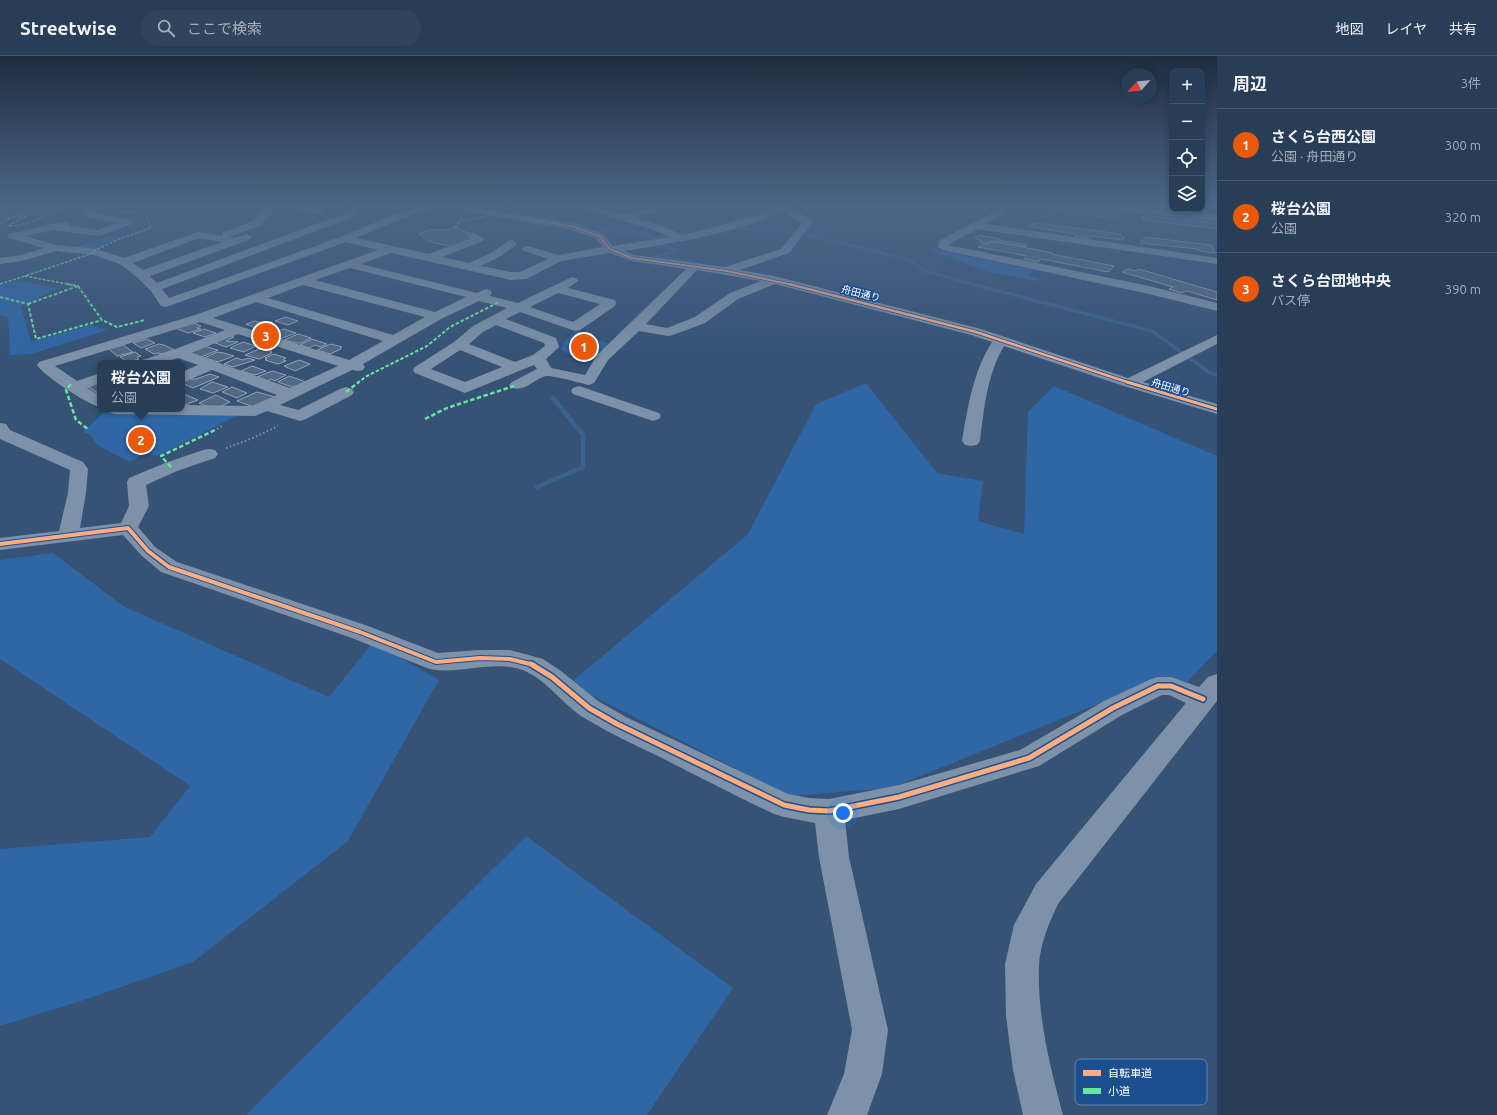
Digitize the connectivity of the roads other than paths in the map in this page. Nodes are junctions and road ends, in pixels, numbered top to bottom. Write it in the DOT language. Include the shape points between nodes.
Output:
graph roads {
  1 [pos="31,255"];
  2 [pos="106,255"];
  3 [pos="142,255"];
  4 [pos="196,255"];
  5 [pos="242,255"];
  6 [pos="296,255"];
  7 [pos="373,255"];
  8 [pos="418,255"];
  9 [pos="436,255"];
  10 [pos="494,255"];
  11 [pos="550,255"];
  12 [pos="575,255"];
  13 [pos="625,255"];
  14 [pos="771,255"];
  15 [pos="983,255"];
  16 [pos="1179,255"];
  17 [pos="429,258"];
  18 [pos="558,258"];
  19 [pos="0,261"];
  20 [pos="1217,261"];
  21 [pos="124,262"];
  22 [pos="349,264"];
  23 [pos="695,266"];
  24 [pos="470,267"];
  25 [pos="539,268"];
  26 [pos="727,271"];
  27 [pos="142,275"];
  28 [pos="522,276"];
  29 [pos="774,280"];
  30 [pos="303,281"];
  31 [pos="510,281"];
  32 [pos="155,288"];
  33 [pos="559,289"];
  34 [pos="481,295"];
  35 [pos="256,298"];
  36 [pos="519,307"];
  37 [pos="1217,307"];
  38 [pos="436,316"];
  39 [pos="200,318"];
  40 [pos="145,320"];
  41 [pos="496,320"];
  42 [pos="636,326"];
  43 [pos="165,329"];
  44 [pos="237,330"];
  45 [pos="1217,339"];
  46 [pos="396,340"];
  47 [pos="1000,340"];
  48 [pos="459,345"];
  49 [pos="178,353"];
  50 [pos="156,360"];
  51 [pos="351,365"];
  52 [pos="542,365"];
  53 [pos="212,366"];
  54 [pos="515,367"];
  55 [pos="370,371"];
  56 [pos="185,377"];
  57 [pos="97,379"];
  58 [pos="1129,383"];
  59 [pos="517,385"];
  60 [pos="74,387"];
  61 [pos="580,389"];
  62 [pos="346,392"];
  63 [pos="290,394"];
  64 [pos="97,400"];
  65 [pos="266,406"];
  66 [pos="1217,409"];
  67 [pos="185,410"];
  68 [pos="653,416"];
  69 [pos="0,428"];
  70 [pos="18,441"];
  71 [pos="971,441"];
  72 [pos="0,449"];
  73 [pos="209,454"];
  74 [pos="128,528"];
  75 [pos="68,535"];
  76 [pos="0,544"];
  77 [pos="1210,691"];
  78 [pos="829,812"];
  79 [pos="847,1115"];
  80 [pos="1044,1115"];
  1 -- 19 [label="street"];
  2 -- 21 [label="street"];
  3 -- 21 [label="street"];
  4 -- 27 [label="street"];
  5 -- 32 [label="street"];
  6 -- 32 [label="street" via="166,303"];
  7 -- 22 [label="street"];
  8 -- 17 [label="street"];
  9 -- 17 [label="street"];
  10 -- 24 [label="street"];
  11 -- 18 [label="street"];
  12 -- 18 [label="street"];
  13 -- 23 [label="street, 舟田通り"];
  14 -- 26 [label="street"];
  15 -- 37 [label="street"];
  16 -- 20 [label="street"];
  17 -- 24 [label="street"];
  18 -- 25 [label="street"];
  21 -- 27 [label="street"];
  22 -- 30 [label="street"];
  22 -- 34 [label="street"];
  23 -- 26 [label="street, 舟田通り"];
  23 -- 42 [label="street"];
  24 -- 28 [label="street"];
  25 -- 28 [label="street"];
  25 -- 33 [label="street" via="577,279"];
  26 -- 29 [label="street, 舟田通り"];
  27 -- 32 [label="street"];
  28 -- 31 [label="street"];
  29 -- 42 [label="street" via="734,296 700,320 668,332"];
  29 -- 47 [label="street, 舟田通り"];
  30 -- 35 [label="street"];
  30 -- 38 [label="street"];
  33 -- 36 [label="street"];
  33 -- 36 [label="street" via="610,303 575,327"];
  34 -- 36 [label="street"];
  34 -- 38 [label="street"];
  35 -- 39 [label="street"];
  35 -- 46 [label="street"];
  36 -- 41 [label="street"];
  38 -- 46 [label="street"];
  39 -- 43 [label="street"];
  39 -- 44 [label="street"];
  40 -- 43 [label="street"];
  41 -- 48 [label="street" via="478,329"];
  41 -- 52 [label="street" via="550,341 552,347"];
  42 -- 61 [label="street" via="602,358"];
  43 -- 60 [label="street" via="44,365"];
  44 -- 49 [label="street"];
  44 -- 51 [label="street"];
  45 -- 58 [label="street"];
  46 -- 51 [label="street"];
  47 -- 58 [label="street, 舟田通り"];
  47 -- 71 [label="street" via="979,390"];
  48 -- 54 [label="street"];
  48 -- 54 [label="street" via="420,370 465,388"];
  49 -- 50 [label="street"];
  49 -- 53 [label="street"];
  51 -- 55 [label="street"];
  51 -- 63 [label="street"];
  52 -- 54 [label="street"];
  52 -- 59 [label="street"];
  52 -- 61 [label="street"];
  53 -- 56 [label="street"];
  53 -- 63 [label="street"];
  57 -- 60 [label="street"];
  58 -- 66 [label="street, 舟田通り"];
  60 -- 64 [label="street"];
  61 -- 68 [label="street"];
  62 -- 65 [label="street" via="300,416"];
  63 -- 65 [label="street"];
  65 -- 67 [label="street" via="255,411"];
  69 -- 70 [label="street" via="4,434"];
  70 -- 72 [label="street"];
  70 -- 75 [label="street" via="79,469"];
  73 -- 74 [label="street" via="136,482 139,506"];
  74 -- 75 [label="street"];
  74 -- 78 [label="street" via="148,551 170,567 360,632 436,662 480,658 510,659 534,665 589,708 624,727 784,804"];
  75 -- 76 [label="street"];
  77 -- 78 [label="street" via="1158,686 1113,708 1029,758 899,797"];
  77 -- 80 [label="street" via="1047,894 1032,925 1022,964 1024,1016 1032,1070"];
  78 -- 79 [label="street" via="834,857 870,1030 863,1074"];
}
